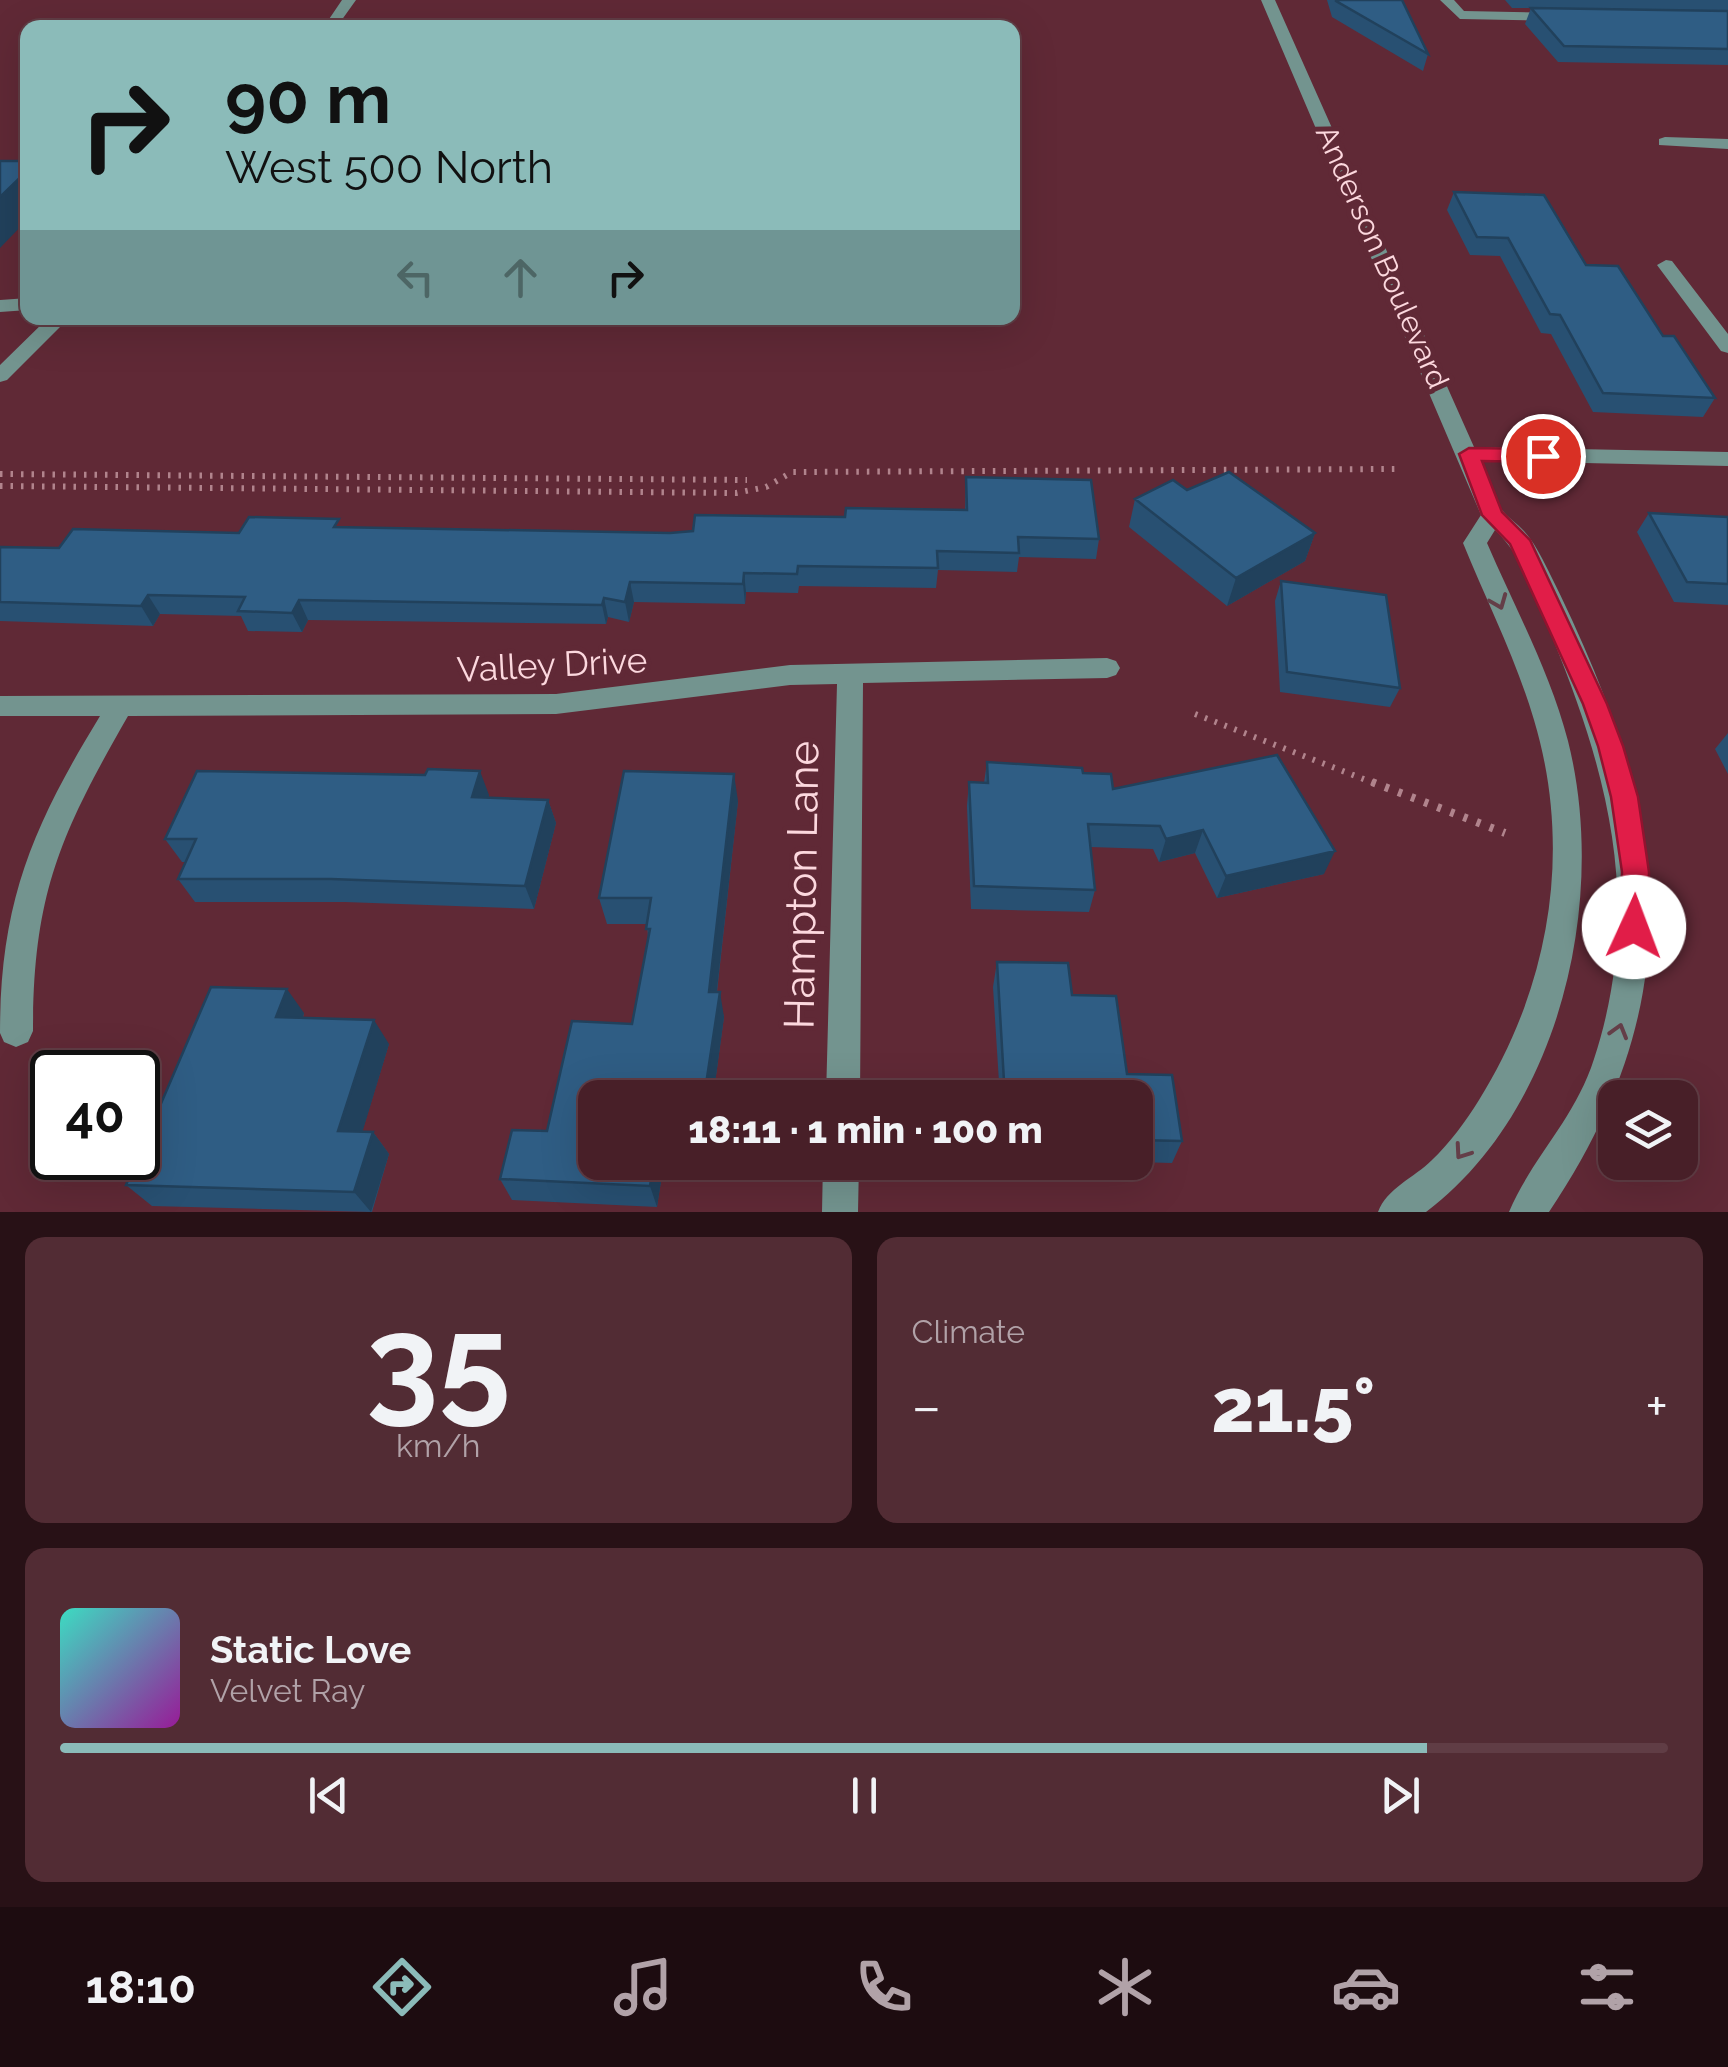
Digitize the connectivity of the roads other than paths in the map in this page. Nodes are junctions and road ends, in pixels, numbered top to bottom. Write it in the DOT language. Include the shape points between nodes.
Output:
graph roads {
  1 [pos="1268,0"];
  2 [pos="1447,0"];
  3 [pos="1575,17"];
  4 [pos="1665,142"];
  5 [pos="1728,144"];
  6 [pos="1666,265"];
  7 [pos="52,325"];
  8 [pos="1728,347"];
  9 [pos="0,376"];
  10 [pos="1469,454"];
  11 [pos="1728,459"];
  12 [pos="1493,515"];
  13 [pos="1107,668"];
  14 [pos="850,674"];
  15 [pos="121,705"];
  16 [pos="0,706"];
  17 [pos="16,1031"];
  18 [pos="843,1080"];
  19 [pos="841,1180"];
  20 [pos="840,1212"];
  21 [pos="1396,1212"];
  22 [pos="1527,1212"];
  1 -- 10 [label="street, Anderson Boulevard"];
  2 -- 3 [label="street" via="1460,15"];
  4 -- 5 [label="street"];
  6 -- 8 [label="street"];
  7 -- 9 [label="street"];
  10 -- 11 [label="street"];
  10 -- 12 [label="street, Anderson Boulevard"];
  12 -- 21 [label="street, one-way" via="1475,542 1553,739 1571,852 1568,911 1551,986 1513,1078 1452,1165"];
  22 -- 12 [label="street, Anderson Boulevard, one-way" via="1585,1122 1621,1028 1636,872 1624,797 1595,704 1519,540"];
  13 -- 14 [label="street, Valley Drive"];
  14 -- 15 [label="street, Valley Drive" via="754,678 556,704"];
  14 -- 18 [label="street, Hampton Lane"];
  15 -- 16 [label="street, Valley Drive"];
  15 -- 17 [label="street" via="42,853 16,971"];
  19 -- 20 [label="street"];
}
